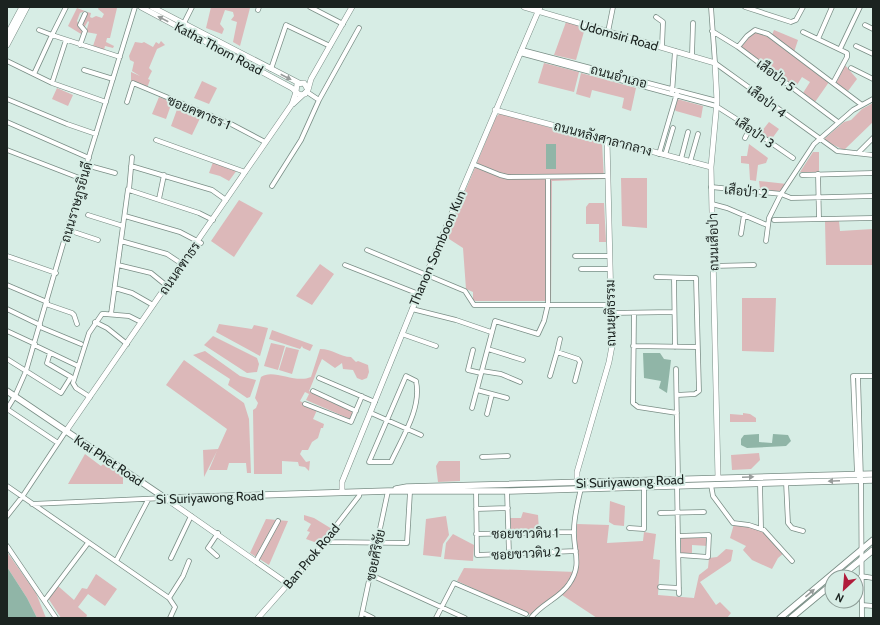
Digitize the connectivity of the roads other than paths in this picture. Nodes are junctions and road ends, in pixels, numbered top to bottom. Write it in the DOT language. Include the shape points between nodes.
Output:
graph roads {
  1 [pos="22,7"];
  2 [pos="27,7"];
  3 [pos="66,7"];
  4 [pos="135,7"];
  5 [pos="141,7"];
  6 [pos="152,7"];
  7 [pos="192,7"];
  8 [pos="310,7"];
  9 [pos="352,7"];
  10 [pos="524,7"];
  11 [pos="613,7"];
  12 [pos="711,7"];
  13 [pos="745,7"];
  14 [pos="804,7"];
  15 [pos="832,7"];
  16 [pos="860,7"];
  17 [pos="539,9"];
  18 [pos="85,14"];
  19 [pos="656,18"];
  20 [pos="184,23"];
  21 [pos="693,23"];
  22 [pos="343,24"];
  23 [pos="865,25"];
  24 [pos="359,28"];
  25 [pos="873,29"];
  26 [pos="38,30"];
  27 [pos="712,31"];
  28 [pos="608,32"];
  29 [pos="803,32"];
  30 [pos="7,35"];
  31 [pos="52,35"];
  32 [pos="818,39"];
  33 [pos="66,40"];
  34 [pos="7,45"];
  35 [pos="80,45"];
  36 [pos="330,46"];
  37 [pos="856,46"];
  38 [pos="662,47"];
  39 [pos="738,47"];
  40 [pos="840,49"];
  41 [pos="675,51"];
  42 [pos="521,52"];
  43 [pos="873,54"];
  44 [pos="692,55"];
  45 [pos="120,57"];
  46 [pos="7,60"];
  47 [pos="715,63"];
  48 [pos="851,68"];
  49 [pos="271,69"];
  50 [pos="84,70"];
  51 [pos="34,74"];
  52 [pos="311,79"];
  53 [pos="873,79"];
  54 [pos="113,80"];
  55 [pos="52,83"];
  56 [pos="300,83"];
  57 [pos="833,83"];
  58 [pos="296,92"];
  59 [pos="306,92"];
  60 [pos="675,92"];
  61 [pos="7,98"];
  62 [pos="873,99"];
  63 [pos="319,100"];
  64 [pos="106,102"];
  65 [pos="128,102"];
  66 [pos="716,103"];
  67 [pos="292,104"];
  68 [pos="862,105"];
  69 [pos="495,110"];
  70 [pos="7,122"];
  71 [pos="838,122"];
  72 [pos="673,128"];
  73 [pos="750,128"];
  74 [pos="688,132"];
  75 [pos="96,134"];
  76 [pos="698,134"];
  77 [pos="745,138"];
  78 [pos="873,138"];
  79 [pos="819,139"];
  80 [pos="156,140"];
  81 [pos="607,140"];
  82 [pos="265,142"];
  83 [pos="7,150"];
  84 [pos="859,152"];
  85 [pos="662,154"];
  86 [pos="873,155"];
  87 [pos="132,157"];
  88 [pos="89,158"];
  89 [pos="793,158"];
  90 [pos="681,159"];
  91 [pos="690,162"];
  92 [pos="473,164"];
  93 [pos="86,166"];
  94 [pos="131,166"];
  95 [pos="711,167"];
  96 [pos="245,172"];
  97 [pos="114,173"];
  98 [pos="873,173"];
  99 [pos="818,174"];
  100 [pos="164,175"];
  101 [pos="802,175"];
  102 [pos="607,176"];
  103 [pos="548,178"];
  104 [pos="82,179"];
  105 [pos="272,186"];
  106 [pos="711,187"];
  107 [pos="128,189"];
  108 [pos="781,194"];
  109 [pos="873,196"];
  110 [pos="818,197"];
  111 [pos="159,199"];
  112 [pos="226,200"];
  113 [pos="712,204"];
  114 [pos="88,215"];
  115 [pos="744,215"];
  116 [pos="125,216"];
  117 [pos="873,218"];
  118 [pos="819,219"];
  119 [pos="213,220"];
  120 [pos="774,220"];
  121 [pos="767,225"];
  122 [pos="123,226"];
  123 [pos="68,230"];
  124 [pos="741,234"];
  125 [pos="98,240"];
  126 [pos="121,241"];
  127 [pos="766,241"];
  128 [pos="199,242"];
  129 [pos="367,250"];
  130 [pos="7,256"];
  131 [pos="575,256"];
  132 [pos="609,256"];
  133 [pos="182,264"];
  134 [pos="118,265"];
  135 [pos="345,265"];
  136 [pos="754,265"];
  137 [pos="713,266"];
  138 [pos="581,269"];
  139 [pos="609,269"];
  140 [pos="56,272"];
  141 [pos="427,275"];
  142 [pos="656,277"];
  143 [pos="674,278"];
  144 [pos="7,285"];
  145 [pos="167,286"];
  146 [pos="115,288"];
  147 [pos="418,294"];
  148 [pos="46,303"];
  149 [pos="548,304"];
  150 [pos="153,305"];
  151 [pos="610,305"];
  152 [pos="7,309"];
  153 [pos="412,309"];
  154 [pos="674,312"];
  155 [pos="611,313"];
  156 [pos="634,313"];
  157 [pos="111,314"];
  158 [pos="95,322"];
  159 [pos="141,322"];
  160 [pos="77,324"];
  161 [pos="40,326"];
  162 [pos="7,331"];
  163 [pos="491,332"];
  164 [pos="402,334"];
  165 [pos="560,339"];
  166 [pos="81,344"];
  167 [pos="127,344"];
  168 [pos="34,345"];
  169 [pos="436,346"];
  170 [pos="633,346"];
  171 [pos="675,347"];
  172 [pos="698,347"];
  173 [pos="488,348"];
  174 [pos="473,350"];
  175 [pos="557,352"];
  176 [pos="50,353"];
  177 [pos="7,359"];
  178 [pos="523,360"];
  179 [pos="76,365"];
  180 [pos="676,369"];
  181 [pos="26,372"];
  182 [pos="482,372"];
  183 [pos="550,376"];
  184 [pos="873,376"];
  185 [pos="319,378"];
  186 [pos="575,381"];
  187 [pos="520,382"];
  188 [pos="477,390"];
  189 [pos="7,391"];
  190 [pos="313,391"];
  191 [pos="492,394"];
  192 [pos="677,395"];
  193 [pos="15,396"];
  194 [pos="362,396"];
  195 [pos="90,397"];
  196 [pos="508,398"];
  197 [pos="375,402"];
  198 [pos="305,404"];
  199 [pos="472,408"];
  200 [pos="356,411"];
  201 [pos="371,413"];
  202 [pos="677,413"];
  203 [pos="487,414"];
  204 [pos="388,420"];
  205 [pos="406,428"];
  206 [pos="66,431"];
  207 [pos="421,435"];
  208 [pos="58,443"];
  209 [pos="508,456"];
  210 [pos="482,457"];
  211 [pos="873,474"];
  212 [pos="860,476"];
  213 [pos="873,480"];
  214 [pos="718,481"];
  215 [pos="577,482"];
  216 [pos="786,482"];
  217 [pos="678,483"];
  218 [pos="760,483"];
  219 [pos="711,484"];
  220 [pos="7,486"];
  221 [pos="644,486"];
  222 [pos="581,488"];
  223 [pos="388,491"];
  224 [pos="476,491"];
  225 [pos="507,491"];
  226 [pos="342,492"];
  227 [pos="360,492"];
  228 [pos="410,492"];
  229 [pos="22,497"];
  230 [pos="165,498"];
  231 [pos="148,500"];
  232 [pos="32,504"];
  233 [pos="508,508"];
  234 [pos="476,509"];
  235 [pos="704,512"];
  236 [pos="660,513"];
  237 [pos="678,513"];
  238 [pos="7,516"];
  239 [pos="191,516"];
  240 [pos="278,521"];
  241 [pos="629,528"];
  242 [pos="761,528"];
  243 [pos="803,531"];
  244 [pos="574,532"];
  245 [pos="218,533"];
  246 [pos="508,533"];
  247 [pos="476,534"];
  248 [pos="678,536"];
  249 [pos="873,540"];
  250 [pos="378,541"];
  251 [pos="325,542"];
  252 [pos="88,543"];
  253 [pos="7,546"];
  254 [pos="861,550"];
  255 [pos="873,550"];
  256 [pos="576,551"];
  257 [pos="509,554"];
  258 [pos="679,555"];
  259 [pos="217,556"];
  260 [pos="171,558"];
  261 [pos="861,560"];
  262 [pos="116,561"];
  263 [pos="189,561"];
  264 [pos="256,561"];
  265 [pos="792,561"];
  266 [pos="850,569"];
  267 [pos="861,569"];
  268 [pos="371,575"];
  269 [pos="288,584"];
  270 [pos="660,587"];
  271 [pos="679,588"];
  272 [pos="824,591"];
  273 [pos="679,594"];
  274 [pos="169,598"];
  275 [pos="45,600"];
  276 [pos="442,607"];
  277 [pos="363,613"];
  278 [pos="526,614"];
  279 [pos="56,618"];
  280 [pos="170,618"];
  281 [pos="258,618"];
  282 [pos="360,618"];
  283 [pos="373,618"];
  284 [pos="436,618"];
  285 [pos="465,618"];
  286 [pos="531,618"];
  287 [pos="780,618"];
  288 [pos="791,618"];
  1 -- 30 [label="street"];
  2 -- 34 [label="street"];
  3 -- 31 [label="street"];
  4 -- 45 [label="street, ถนนราษฎรยินดี"];
  58 -- 5 [label="street, Katha Thorn Road, one-way"];
  6 -- 20 [label="street, Katha Thorn Road"];
  7 -- 20 [label="street"];
  8 -- 22 [label="street"];
  9 -- 22 [label="street"];
  10 -- 17 [label="street, Udomsiri Road"];
  11 -- 28 [label="street"];
  12 -- 27 [label="street, ถนนเสือป่า"];
  13 -- 14 [label="street" via="794,22"];
  15 -- 32 [label="street"];
  16 -- 40 [label="street"];
  17 -- 28 [label="street, Udomsiri Road"];
  17 -- 42 [label="street, Thanon Somboon Kun"];
  18 -- 35 [label="street" via="80,23 85,31"];
  19 -- 38 [label="street" via="663,22"];
  20 -- 49 [label="street, Katha Thorn Road"];
  21 -- 44 [label="street"];
  22 -- 36 [label="street"];
  23 -- 25 [label="street"];
  24 -- 63 [label="street"];
  26 -- 31 [label="street"];
  27 -- 39 [label="street, เสือป่า 5"];
  27 -- 47 [label="street, ถนนเสือป่า"];
  28 -- 38 [label="street, Udomsiri Road"];
  29 -- 32 [label="street"];
  31 -- 33 [label="street"];
  31 -- 51 [label="street"];
  32 -- 40 [label="street"];
  33 -- 35 [label="street"];
  33 -- 55 [label="street"];
  35 -- 45 [label="street"];
  36 -- 49 [label="street" via="286,25"];
  36 -- 52 [label="street"];
  37 -- 43 [label="street"];
  38 -- 41 [label="street, Udomsiri Road"];
  39 -- 57 [label="street" via="751,32 764,32"];
  39 -- 71 [label="street, เสือป่า 5"];
  40 -- 57 [label="street" via="847,53 847,57"];
  41 -- 44 [label="street, Udomsiri Road"];
  41 -- 60 [label="street"];
  42 -- 60 [label="street, ถนนอำเภอ"];
  42 -- 60 [label="street, ถนนอำเภอ" via="581,70"];
  42 -- 69 [label="street, Thanon Somboon Kun"];
  44 -- 47 [label="street, Udomsiri Road"];
  45 -- 54 [label="street, ถนนราษฎรยินดี"];
  46 -- 51 [label="street"];
  47 -- 66 [label="street, ถนนเสือป่า"];
  47 -- 79 [label="street, เสือป่า 4"];
  48 -- 53 [label="street"];
  49 -- 56 [label="street, Katha Thorn Road, one-way"];
  50 -- 54 [label="street"];
  51 -- 55 [label="street"];
  52 -- 56 [label="street"];
  52 -- 59 [label="street"];
  54 -- 64 [label="street, ถนนราษฎรยินดี"];
  55 -- 64 [label="street"];
  56 -- 58 [label="street" via="296,86"];
  56 -- 59 [label="street" via="306,85"];
  57 -- 68 [label="street"];
  58 -- 59 [label="street" via="300,95"];
  58 -- 67 [label="street, ถนนคฑาธร"];
  59 -- 63 [label="street"];
  59 -- 67 [label="street, ถนนคฑาธร"];
  60 -- 66 [label="street, ถนนอำเภอ"];
  60 -- 85 [label="street"];
  61 -- 75 [label="street"];
  62 -- 68 [label="street"];
  63 -- 105 [label="street" via="301,140"];
  64 -- 75 [label="street, ถนนราษฎรยินดี"];
  65 -- 82 [label="street, ซอยคฑาธร 1" via="133,83 231,124"];
  66 -- 73 [label="street, เสือป่า 3"];
  66 -- 95 [label="street, ถนนเสือป่า"];
  67 -- 82 [label="street, ถนนคฑาธร"];
  68 -- 71 [label="street"];
  69 -- 81 [label="street, ถนนหลังศาลากลาง"];
  69 -- 92 [label="street, Thanon Somboon Kun"];
  70 -- 88 [label="street"];
  71 -- 79 [label="street"];
  72 -- 85 [label="street"];
  73 -- 77 [label="street"];
  73 -- 89 [label="street, เสือป่า 3"];
  74 -- 90 [label="street"];
  75 -- 88 [label="street, ถนนราษฎรยินดี"];
  76 -- 91 [label="street"];
  78 -- 84 [label="street"];
  79 -- 84 [label="street, เสือป่า 4" via="837,150"];
  79 -- 108 [label="street" via="810,148"];
  80 -- 96 [label="street"];
  81 -- 85 [label="street, ถนนหลังศาลากลาง"];
  81 -- 102 [label="street, ถนนยุติธรรม"];
  82 -- 96 [label="street, ถนนคฑาธร"];
  83 -- 104 [label="street"];
  84 -- 86 [label="street, เสือป่า 4"];
  85 -- 90 [label="street, ถนนหลังศาลากลาง"];
  87 -- 94 [label="street"];
  88 -- 93 [label="street, ถนนราษฎรยินดี"];
  90 -- 91 [label="street, ถนนหลังศาลากลาง"];
  91 -- 95 [label="street, ถนนหลังศาลากลาง"];
  92 -- 103 [label="street" via="500,176"];
  92 -- 141 [label="street, Thanon Somboon Kun"];
  93 -- 97 [label="street"];
  93 -- 104 [label="street, ถนนราษฎรยินดี"];
  94 -- 100 [label="street"];
  94 -- 107 [label="street"];
  95 -- 106 [label="street, ถนนเสือป่า"];
  96 -- 112 [label="street, ถนนคฑาธร"];
  98 -- 99 [label="street"];
  99 -- 101 [label="street"];
  99 -- 110 [label="street"];
  100 -- 111 [label="street"];
  100 -- 112 [label="street" via="212,190"];
  102 -- 103 [label="street"];
  102 -- 132 [label="street, ถนนยุติธรรม"];
  103 -- 149 [label="street"];
  104 -- 123 [label="street, ถนนราษฎรยินดี"];
  106 -- 108 [label="street, เสือป่า 2"];
  106 -- 113 [label="street, ถนนเสือป่า"];
  107 -- 111 [label="street"];
  107 -- 116 [label="street"];
  108 -- 110 [label="street, เสือป่า 2" via="786,197"];
  108 -- 121 [label="street"];
  109 -- 110 [label="street, เสือป่า 2"];
  110 -- 118 [label="street"];
  111 -- 119 [label="street"];
  112 -- 119 [label="street, ถนนคฑาธร"];
  113 -- 115 [label="street"];
  113 -- 137 [label="street, ถนนเสือป่า"];
  114 -- 122 [label="street"];
  115 -- 121 [label="street"];
  115 -- 124 [label="street"];
  116 -- 122 [label="street"];
  116 -- 128 [label="street" via="180,232"];
  117 -- 118 [label="street"];
  118 -- 120 [label="street"];
  119 -- 128 [label="street, ถนนคฑาธร"];
  121 -- 127 [label="street"];
  122 -- 126 [label="street"];
  123 -- 125 [label="street"];
  123 -- 140 [label="street, ถนนราษฎรยินดี"];
  126 -- 133 [label="street" via="167,254"];
  126 -- 134 [label="street"];
  128 -- 133 [label="street, ถนนคฑาธร"];
  129 -- 141 [label="street"];
  130 -- 140 [label="street"];
  131 -- 132 [label="street"];
  132 -- 139 [label="street, ถนนยุติธรรม"];
  133 -- 145 [label="street, ถนนคฑาธร"];
  134 -- 145 [label="street" via="151,273"];
  134 -- 146 [label="street"];
  135 -- 147 [label="street"];
  136 -- 137 [label="street"];
  137 -- 214 [label="street, ถนนเสือป่า"];
  138 -- 139 [label="street"];
  139 -- 151 [label="street, ถนนยุติธรรม"];
  140 -- 148 [label="street, ถนนราษฎรยินดี"];
  141 -- 147 [label="street, Thanon Somboon Kun"];
  141 -- 149 [label="street" via="465,291 474,305"];
  142 -- 143 [label="street"];
  143 -- 154 [label="street"];
  143 -- 172 [label="street" via="696,278"];
  144 -- 148 [label="street"];
  145 -- 150 [label="street, ถนนคฑาธร"];
  146 -- 150 [label="street" via="132,293"];
  146 -- 157 [label="street"];
  147 -- 153 [label="street, Thanon Somboon Kun"];
  148 -- 160 [label="street" via="72,313"];
  148 -- 161 [label="street, ถนนราษฎรยินดี"];
  149 -- 151 [label="street"];
  149 -- 163 [label="street" via="538,334 495,321"];
  150 -- 159 [label="street, ถนนคฑาธร"];
  151 -- 155 [label="street, ถนนยุติธรรม"];
  152 -- 161 [label="street"];
  153 -- 163 [label="street"];
  153 -- 164 [label="street, Thanon Somboon Kun"];
  154 -- 156 [label="street"];
  154 -- 171 [label="street"];
  155 -- 156 [label="street"];
  155 -- 215 [label="street, ถนนยุติธรรม" via="612,346 609,362 577,472"];
  156 -- 170 [label="street"];
  157 -- 158 [label="street" via="102,314"];
  157 -- 159 [label="street" via="128,316"];
  158 -- 167 [label="street"];
  158 -- 195 [label="street" via="73,383"];
  159 -- 167 [label="street, ถนนคฑาธร"];
  161 -- 166 [label="street"];
  161 -- 168 [label="street, ถนนราษฎรยินดี"];
  162 -- 168 [label="street"];
  163 -- 173 [label="street"];
  164 -- 169 [label="street"];
  164 -- 197 [label="street, Thanon Somboon Kun"];
  165 -- 175 [label="street"];
  167 -- 195 [label="street, ถนนคฑาธร"];
  168 -- 176 [label="street"];
  168 -- 181 [label="street, ถนนราษฎรยินดี"];
  170 -- 171 [label="street"];
  170 -- 202 [label="street" via="633,404"];
  171 -- 172 [label="street"];
  172 -- 192 [label="street" via="699,391 695,394"];
  173 -- 178 [label="street"];
  173 -- 182 [label="street"];
  174 -- 182 [label="street" via="468,370"];
  175 -- 183 [label="street"];
  175 -- 186 [label="street" via="580,362"];
  176 -- 179 [label="street"];
  176 -- 181 [label="street" via="47,363 71,377 61,393"];
  177 -- 181 [label="street"];
  180 -- 192 [label="street"];
  181 -- 193 [label="street, ถนนราษฎรยินดี"];
  182 -- 187 [label="street" via="501,374"];
  182 -- 188 [label="street"];
  184 -- 212 [label="street" via="855,376"];
  185 -- 194 [label="street"];
  188 -- 191 [label="street"];
  188 -- 199 [label="street"];
  189 -- 193 [label="main road, Krai Phet Road"];
  190 -- 200 [label="street"];
  191 -- 196 [label="street"];
  191 -- 203 [label="street"];
  192 -- 202 [label="street"];
  193 -- 206 [label="main road, Krai Phet Road"];
  193 -- 208 [label="street, ถนนราษฎรยินดี" via="7,408"];
  194 -- 197 [label="street"];
  194 -- 200 [label="street"];
  195 -- 206 [label="street, ถนนคฑาธร"];
  197 -- 201 [label="street, Thanon Somboon Kun"];
  198 -- 200 [label="street" via="351,422"];
  201 -- 204 [label="street"];
  201 -- 226 [label="street, Thanon Somboon Kun" via="342,482"];
  202 -- 217 [label="street"];
  204 -- 205 [label="street"];
  204 -- 205 [label="street" via="369,462 391,462"];
  204 -- 205 [label="street" via="406,376 416,381 418,399"];
  205 -- 207 [label="street"];
  206 -- 208 [label="street"];
  206 -- 230 [label="main road, Krai Phet Road"];
  208 -- 229 [label="street"];
  209 -- 210 [label="street"];
  211 -- 212 [label="main road, Si Suriyawong Road"];
  212 -- 213 [label="main road, Si Suriyawong Road"];
  214 -- 212 [label="main road, Si Suriyawong Road, one-way"];
  212 -- 216 [label="main road, Si Suriyawong Road, one-way"];
  212 -- 254 [label="street"];
  214 -- 217 [label="main road, Si Suriyawong Road"];
  214 -- 218 [label="main road, Si Suriyawong Road"];
  214 -- 219 [label="main road, Si Suriyawong Road"];
  215 -- 217 [label="main road, Si Suriyawong Road"];
  215 -- 222 [label="street"];
  215 -- 223 [label="main road, Si Suriyawong Road" via="407,487"];
  216 -- 218 [label="main road, Si Suriyawong Road"];
  216 -- 243 [label="street" via="788,523 792,528"];
  217 -- 219 [label="main road, Si Suriyawong Road"];
  217 -- 221 [label="main road, Si Suriyawong Road"];
  217 -- 237 [label="street"];
  218 -- 242 [label="street"];
  219 -- 242 [label="street" via="713,496 733,523"];
  220 -- 229 [label="street"];
  221 -- 222 [label="main road, Si Suriyawong Road"];
  221 -- 241 [label="street" via="644,529"];
  222 -- 225 [label="main road, Si Suriyawong Road"];
  222 -- 244 [label="street"];
  223 -- 227 [label="main road, Si Suriyawong Road"];
  223 -- 228 [label="main road, Si Suriyawong Road"];
  223 -- 250 [label="street, ซอยศิริชัย"];
  224 -- 225 [label="main road, Si Suriyawong Road"];
  224 -- 228 [label="main road, Si Suriyawong Road"];
  224 -- 234 [label="street"];
  225 -- 233 [label="street"];
  226 -- 227 [label="main road, Si Suriyawong Road"];
  226 -- 230 [label="main road, Si Suriyawong Road"];
  227 -- 251 [label="street, Ban Prok Road"];
  228 -- 250 [label="street" via="407,542"];
  229 -- 232 [label="street"];
  229 -- 238 [label="street"];
  230 -- 231 [label="street, Si Suriyawong Road"];
  230 -- 239 [label="street, Krai Phet Road"];
  231 -- 232 [label="street, Si Suriyawong Road"];
  231 -- 262 [label="street"];
  232 -- 252 [label="street"];
  233 -- 234 [label="street"];
  233 -- 246 [label="street"];
  234 -- 247 [label="street"];
  235 -- 237 [label="street"];
  236 -- 237 [label="street"];
  237 -- 248 [label="street"];
  239 -- 245 [label="street, Krai Phet Road"];
  239 -- 260 [label="street"];
  240 -- 264 [label="street"];
  242 -- 265 [label="street"];
  244 -- 246 [label="street, ซอยชาวดิน 1"];
  244 -- 256 [label="street"];
  245 -- 259 [label="street" via="208,548"];
  245 -- 264 [label="street, Krai Phet Road"];
  246 -- 247 [label="street, ซอยชาวดิน 1"];
  246 -- 257 [label="street"];
  247 -- 257 [label="street, ซอยขาวดิน 2" via="477,556"];
  248 -- 258 [label="street"];
  248 -- 258 [label="street" via="709,535 708,557"];
  249 -- 254 [label="main road"];
  250 -- 251 [label="street"];
  250 -- 268 [label="street, ซอยศิริชัย"];
  251 -- 269 [label="street, Ban Prok Road"];
  252 -- 262 [label="street"];
  252 -- 275 [label="street"];
  253 -- 275 [label="street"];
  254 -- 261 [label="street"];
  287 -- 254 [label="main road, one-way"];
  255 -- 261 [label="main road"];
  256 -- 257 [label="street, ซอยขาวดิน 2"];
  256 -- 286 [label="street" via="577,564 570,584 540,607"];
  258 -- 271 [label="street"];
  261 -- 266 [label="main road"];
  261 -- 267 [label="street"];
  262 -- 274 [label="street"];
  263 -- 274 [label="street" via="184,576"];
  264 -- 269 [label="street, Krai Phet Road"];
  268 -- 276 [label="street"];
  268 -- 277 [label="street, ซอยศิริชัย"];
  269 -- 281 [label="street, Ban Prok Road"];
  270 -- 271 [label="street"];
  271 -- 273 [label="street"];
  272 -- 288 [label="main road"];
  274 -- 280 [label="street" via="175,607"];
  275 -- 279 [label="street"];
  276 -- 278 [label="street" via="454,582"];
  276 -- 284 [label="street"];
  276 -- 285 [label="street"];
  277 -- 282 [label="street, ซอยศิริชัย"];
  277 -- 283 [label="street"];
}
